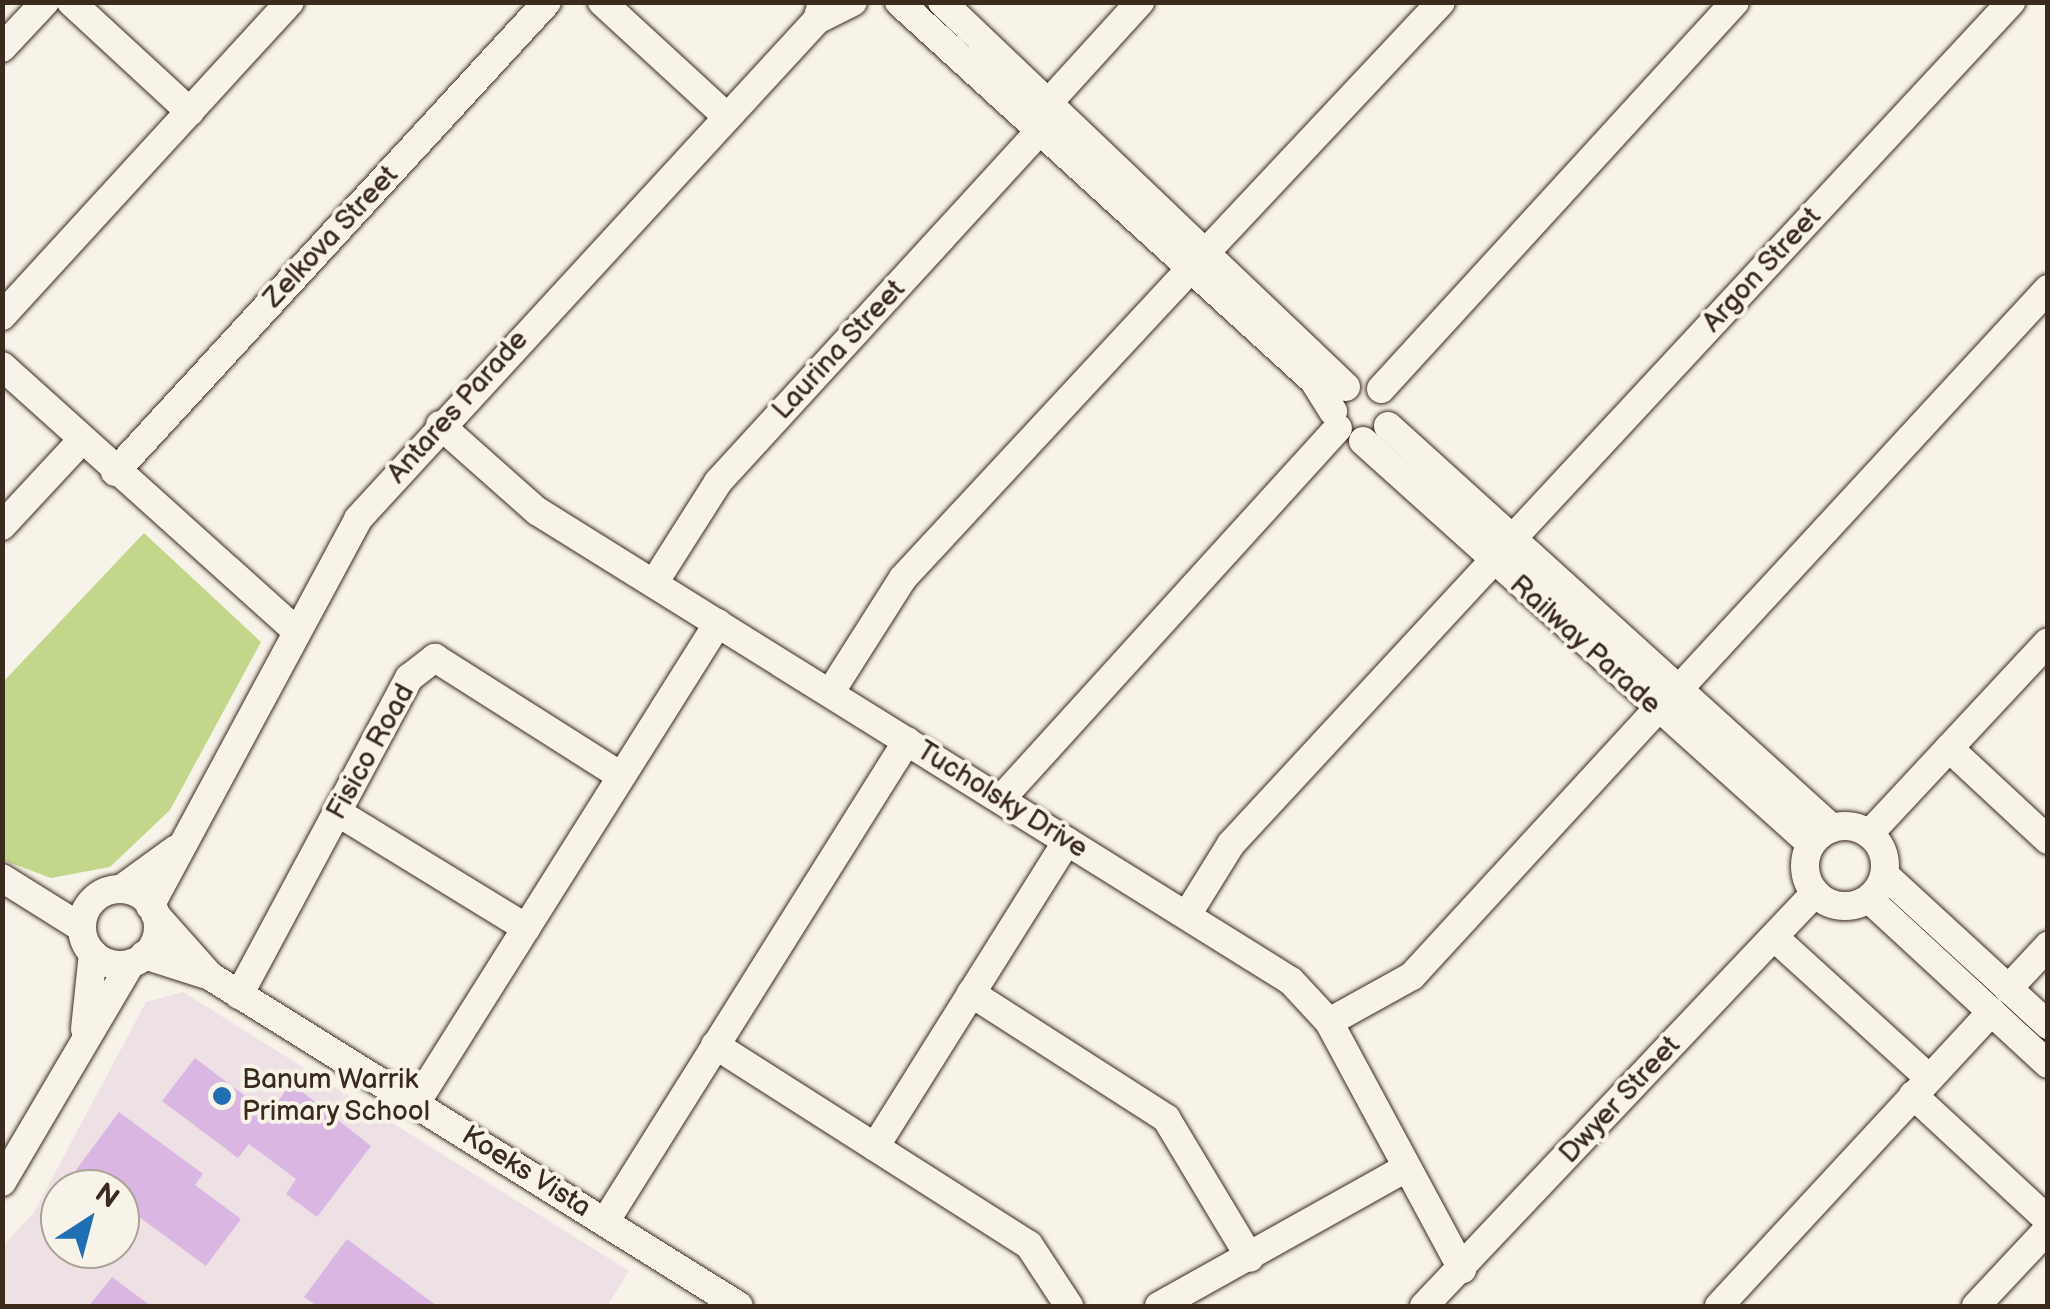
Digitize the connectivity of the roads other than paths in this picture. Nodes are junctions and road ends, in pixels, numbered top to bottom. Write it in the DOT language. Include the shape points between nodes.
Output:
graph roads {
  1 [pos="45,2"];
  2 [pos="72,2"];
  3 [pos="290,2"];
  4 [pos="547,2"];
  5 [pos="602,2"];
  6 [pos="853,2"];
  7 [pos="899,2"];
  8 [pos="942,2"];
  9 [pos="1140,2"];
  10 [pos="1442,2"];
  11 [pos="1735,2"];
  12 [pos="2011,2"];
  13 [pos="819,11"];
  14 [pos="2,48"];
  15 [pos="1050,101"];
  16 [pos="190,112"];
  17 [pos="727,116"];
  18 [pos="1042,130"];
  19 [pos="1210,248"];
  20 [pos="1190,268"];
  21 [pos="2048,289"];
  22 [pos="2,316"];
  23 [pos="2,366"];
  24 [pos="1381,389"];
  25 [pos="1345,417"];
  26 [pos="440,425"];
  27 [pos="1388,426"];
  28 [pos="82,441"];
  29 [pos="115,472"];
  30 [pos="2,526"];
  31 [pos="1513,538"];
  32 [pos="1492,562"];
  33 [pos="654,583"];
  34 [pos="718,623"];
  35 [pos="294,629"];
  36 [pos="2048,642"];
  37 [pos="830,692"];
  38 [pos="1667,700"];
  39 [pos="906,740"];
  40 [pos="1948,748"];
  41 [pos="621,776"];
  42 [pos="1000,799"];
  43 [pos="338,812"];
  44 [pos="1869,834"];
  45 [pos="1822,836"];
  46 [pos="2048,840"];
  47 [pos="1067,841"];
  48 [pos="176,850"];
  49 [pos="14,884"];
  50 [pos="1877,887"];
  51 [pos="114,890"];
  52 [pos="1815,893"];
  53 [pos="153,910"];
  54 [pos="1186,915"];
  55 [pos="526,928"];
  56 [pos="1774,936"];
  57 [pos="88,941"];
  58 [pos="2048,946"];
  59 [pos="137,960"];
  60 [pos="210,976"];
  61 [pos="2008,988"];
  62 [pos="971,993"];
  63 [pos="240,995"];
  64 [pos="1991,1012"];
  65 [pos="1328,1022"];
  66 [pos="2048,1025"];
  67 [pos="85,1030"];
  68 [pos="715,1046"];
  69 [pos="2048,1064"];
  70 [pos="1921,1087"];
  71 [pos="416,1103"];
  72 [pos="875,1147"];
  73 [pos="1406,1168"];
  74 [pos="2,1182"];
  75 [pos="2048,1220"];
  76 [pos="605,1222"];
  77 [pos="2048,1230"];
  78 [pos="1250,1258"];
  79 [pos="1462,1268"];
  80 [pos="739,1306"];
  81 [pos="1069,1306"];
  82 [pos="1159,1306"];
  83 [pos="1424,1306"];
  84 [pos="1719,1306"];
  85 [pos="1976,1306"];
  1 -- 14 [label="street"];
  2 -- 16 [label="street"];
  3 -- 16 [label="street"];
  4 -- 29 [label="street, Zelkova Street"];
  5 -- 17 [label="street"];
  6 -- 13 [label="street, Antares Parade"];
  7 -- 18 [label="street, Railway Parade"];
  8 -- 15 [label="street, Railway Parade"];
  9 -- 15 [label="street"];
  10 -- 19 [label="street"];
  11 -- 24 [label="street"];
  12 -- 31 [label="street, Argon Street"];
  13 -- 17 [label="street, Antares Parade"];
  15 -- 19 [label="street, Railway Parade"];
  16 -- 22 [label="street"];
  17 -- 26 [label="street, Antares Parade"];
  18 -- 20 [label="street, Railway Parade"];
  18 -- 33 [label="street, Laurina Street" via="718,482"];
  19 -- 25 [label="street, Railway Parade"];
  20 -- 25 [label="street, Railway Parade"];
  20 -- 37 [label="street" via="904,578"];
  21 -- 38 [label="street"];
  23 -- 28 [label="street"];
  24 -- 25 [label="street"];
  24 -- 27 [label="street" via="1391,406"];
  25 -- 27 [label="street"];
  25 -- 32 [label="street, Railway Parade"];
  25 -- 42 [label="street"];
  26 -- 33 [label="street, Tucholsky Drive" via="538,512"];
  26 -- 35 [label="street, Antares Parade" via="358,519"];
  27 -- 31 [label="street, Railway Parade"];
  28 -- 29 [label="street"];
  28 -- 30 [label="street"];
  29 -- 35 [label="street"];
  31 -- 38 [label="street, Railway Parade"];
  32 -- 38 [label="street, Railway Parade"];
  32 -- 54 [label="street" via="1231,844"];
  33 -- 34 [label="street, Tucholsky Drive"];
  34 -- 37 [label="street, Tucholsky Drive"];
  34 -- 41 [label="street"];
  35 -- 48 [label="street, Antares Parade"];
  36 -- 40 [label="street"];
  37 -- 39 [label="street, Tucholsky Drive"];
  38 -- 45 [label="street, Railway Parade"];
  38 -- 65 [label="street" via="1412,976"];
  39 -- 42 [label="street, Tucholsky Drive"];
  39 -- 68 [label="street"];
  40 -- 44 [label="street"];
  40 -- 46 [label="street"];
  41 -- 43 [label="street, Fisico Road" via="435,658 409,678"];
  41 -- 55 [label="street"];
  42 -- 47 [label="street, Tucholsky Drive"];
  43 -- 55 [label="street"];
  43 -- 63 [label="street, Fisico Road"];
  44 -- 45 [label="street"];
  44 -- 50 [label="street"];
  45 -- 52 [label="street" via="1805,869"];
  47 -- 54 [label="street, Tucholsky Drive"];
  47 -- 62 [label="street"];
  48 -- 51 [label="street, Antares Parade"];
  48 -- 53 [label="street, Antares Parade"];
  49 -- 51 [label="street"];
  49 -- 57 [label="street, Koeks Vista"];
  50 -- 52 [label="street" via="1838,906"];
  50 -- 61 [label="street"];
  50 -- 64 [label="street"];
  51 -- 53 [label="street, Koeks Vista"];
  51 -- 57 [label="street" via="88,906"];
  52 -- 56 [label="street, Dwyer Street"];
  53 -- 59 [label="street" via="156,938"];
  53 -- 60 [label="street, Koeks Vista"];
  54 -- 65 [label="street, Tucholsky Drive" via="1291,981"];
  55 -- 71 [label="street"];
  56 -- 70 [label="street"];
  56 -- 79 [label="street, Dwyer Street"];
  57 -- 59 [label="street, Koeks Vista"];
  57 -- 67 [label="street"];
  58 -- 61 [label="street"];
  59 -- 60 [label="street, Koeks Vista"];
  59 -- 67 [label="street"];
  60 -- 63 [label="street, Koeks Vista"];
  61 -- 66 [label="street"];
  62 -- 72 [label="street"];
  62 -- 78 [label="street" via="1166,1118"];
  63 -- 71 [label="street, Koeks Vista"];
  64 -- 69 [label="street"];
  64 -- 70 [label="street"];
  65 -- 73 [label="street, Tucholsky Drive"];
  67 -- 74 [label="street"];
  68 -- 72 [label="street"];
  68 -- 76 [label="street"];
  70 -- 75 [label="street"];
  70 -- 84 [label="street"];
  71 -- 76 [label="street, Koeks Vista"];
  72 -- 81 [label="street" via="1029,1245"];
  73 -- 78 [label="street"];
  73 -- 79 [label="street, Tucholsky Drive"];
  76 -- 80 [label="street, Koeks Vista"];
  77 -- 85 [label="street"];
  78 -- 82 [label="street"];
  79 -- 83 [label="street, Dwyer Street"];
}
